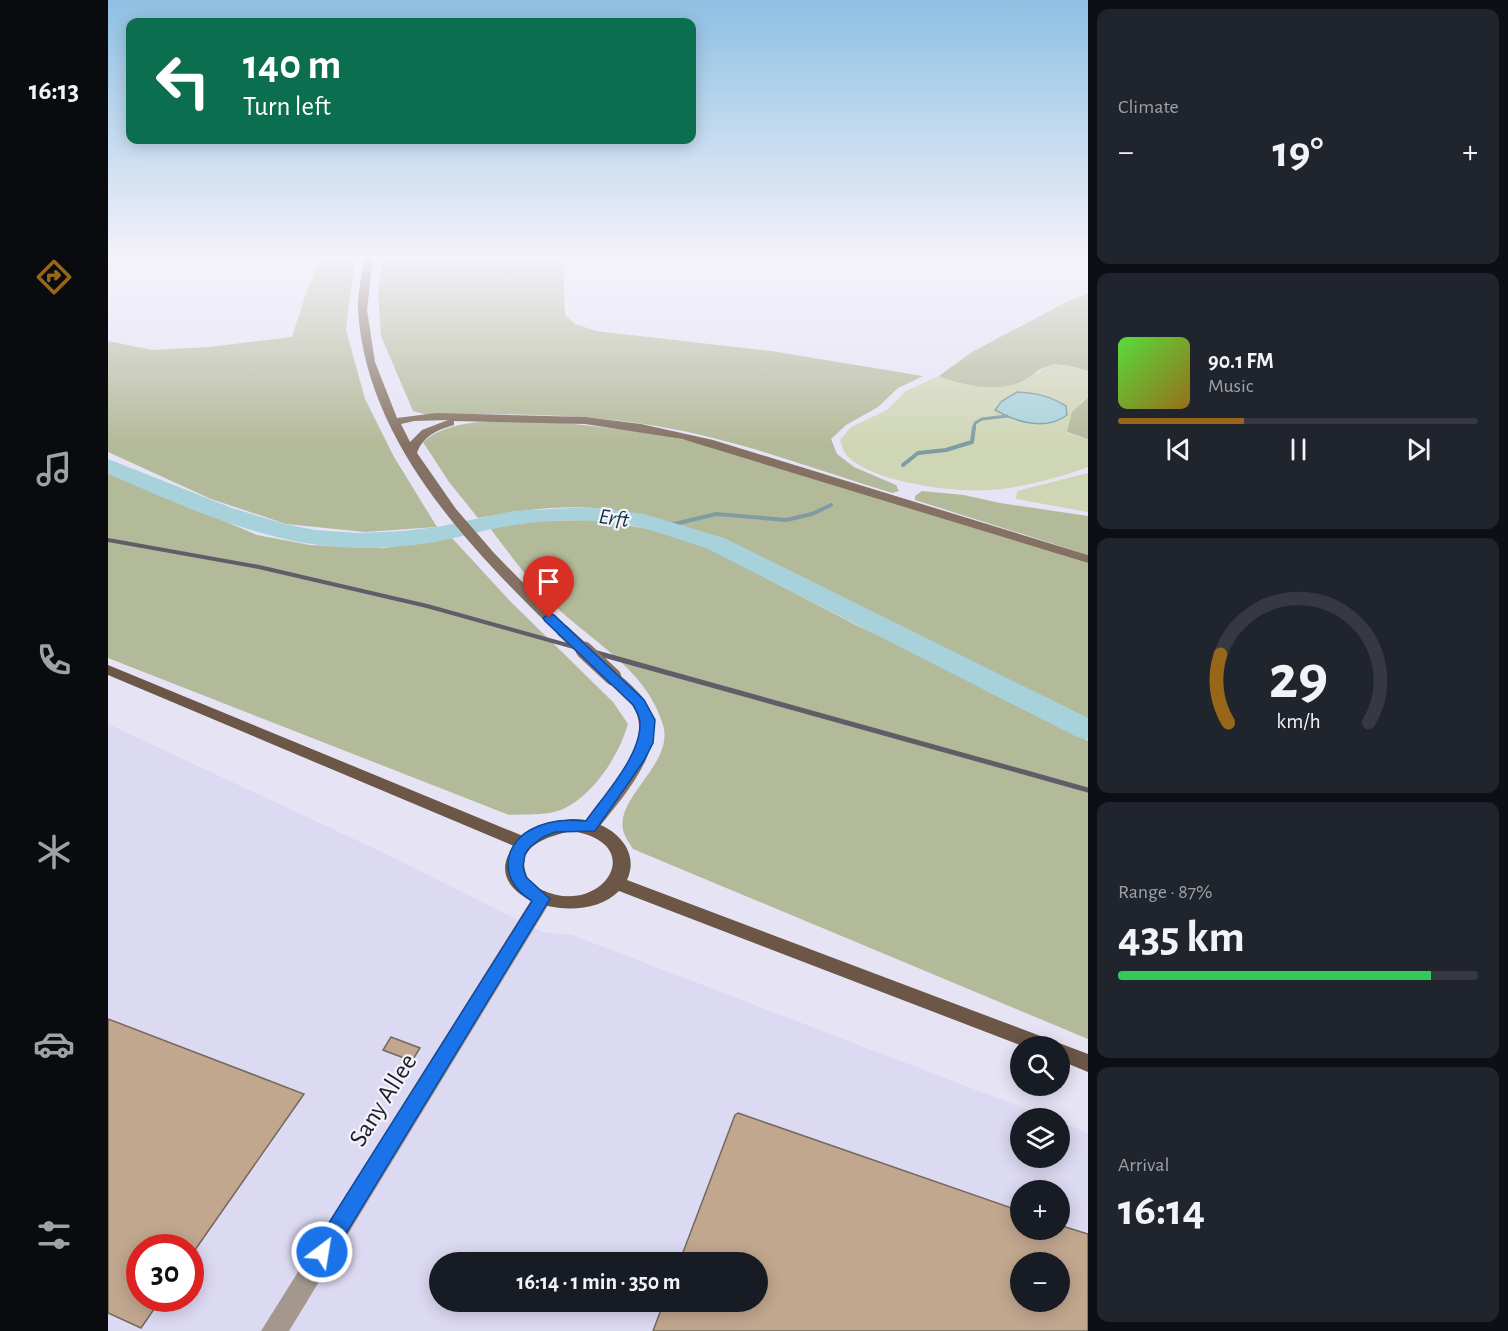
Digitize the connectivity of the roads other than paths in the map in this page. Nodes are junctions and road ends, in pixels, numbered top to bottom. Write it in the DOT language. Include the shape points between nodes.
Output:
graph roads {
  1 [pos="365,320"];
  2 [pos="493,419"];
  3 [pos="394,423"];
  4 [pos="450,423"];
  5 [pos="411,453"];
  6 [pos="1088,559"];
  7 [pos="108,670"];
  8 [pos="590,827"];
  9 [pos="524,843"];
  10 [pos="617,884"];
  11 [pos="542,899"];
  12 [pos="1019,1036"];
  13 [pos="1070,1056"];
  14 [pos="1088,1063"];
  15 [pos="274,1331"];
  1 -- 3 [label="main road" via="374,371"];
  2 -- 3 [label="main road" via="404,418"];
  2 -- 4 [label="main road"];
  2 -- 6 [label="main road" via="599,422 679,435"];
  3 -- 4 [label="main road"];
  3 -- 5 [label="main road"];
  4 -- 5 [label="main road" via="423,434"];
  5 -- 8 [label="main road, bridge" via="490,558 642,707 647,737 636,762"];
  7 -- 9 [label="main road"];
  8 -- 9 [label="main road" via="554,827"];
  8 -- 10 [label="main road" via="606,834 624,857 624,870"];
  9 -- 11 [label="main road" via="516,854 514,867 528,891"];
  10 -- 11 [label="main road" via="592,900 558,903"];
  10 -- 12 [label="main road"];
  11 -- 15 [label="street, Sany Allee"];
  13 -- 14 [label="main road"];
}
